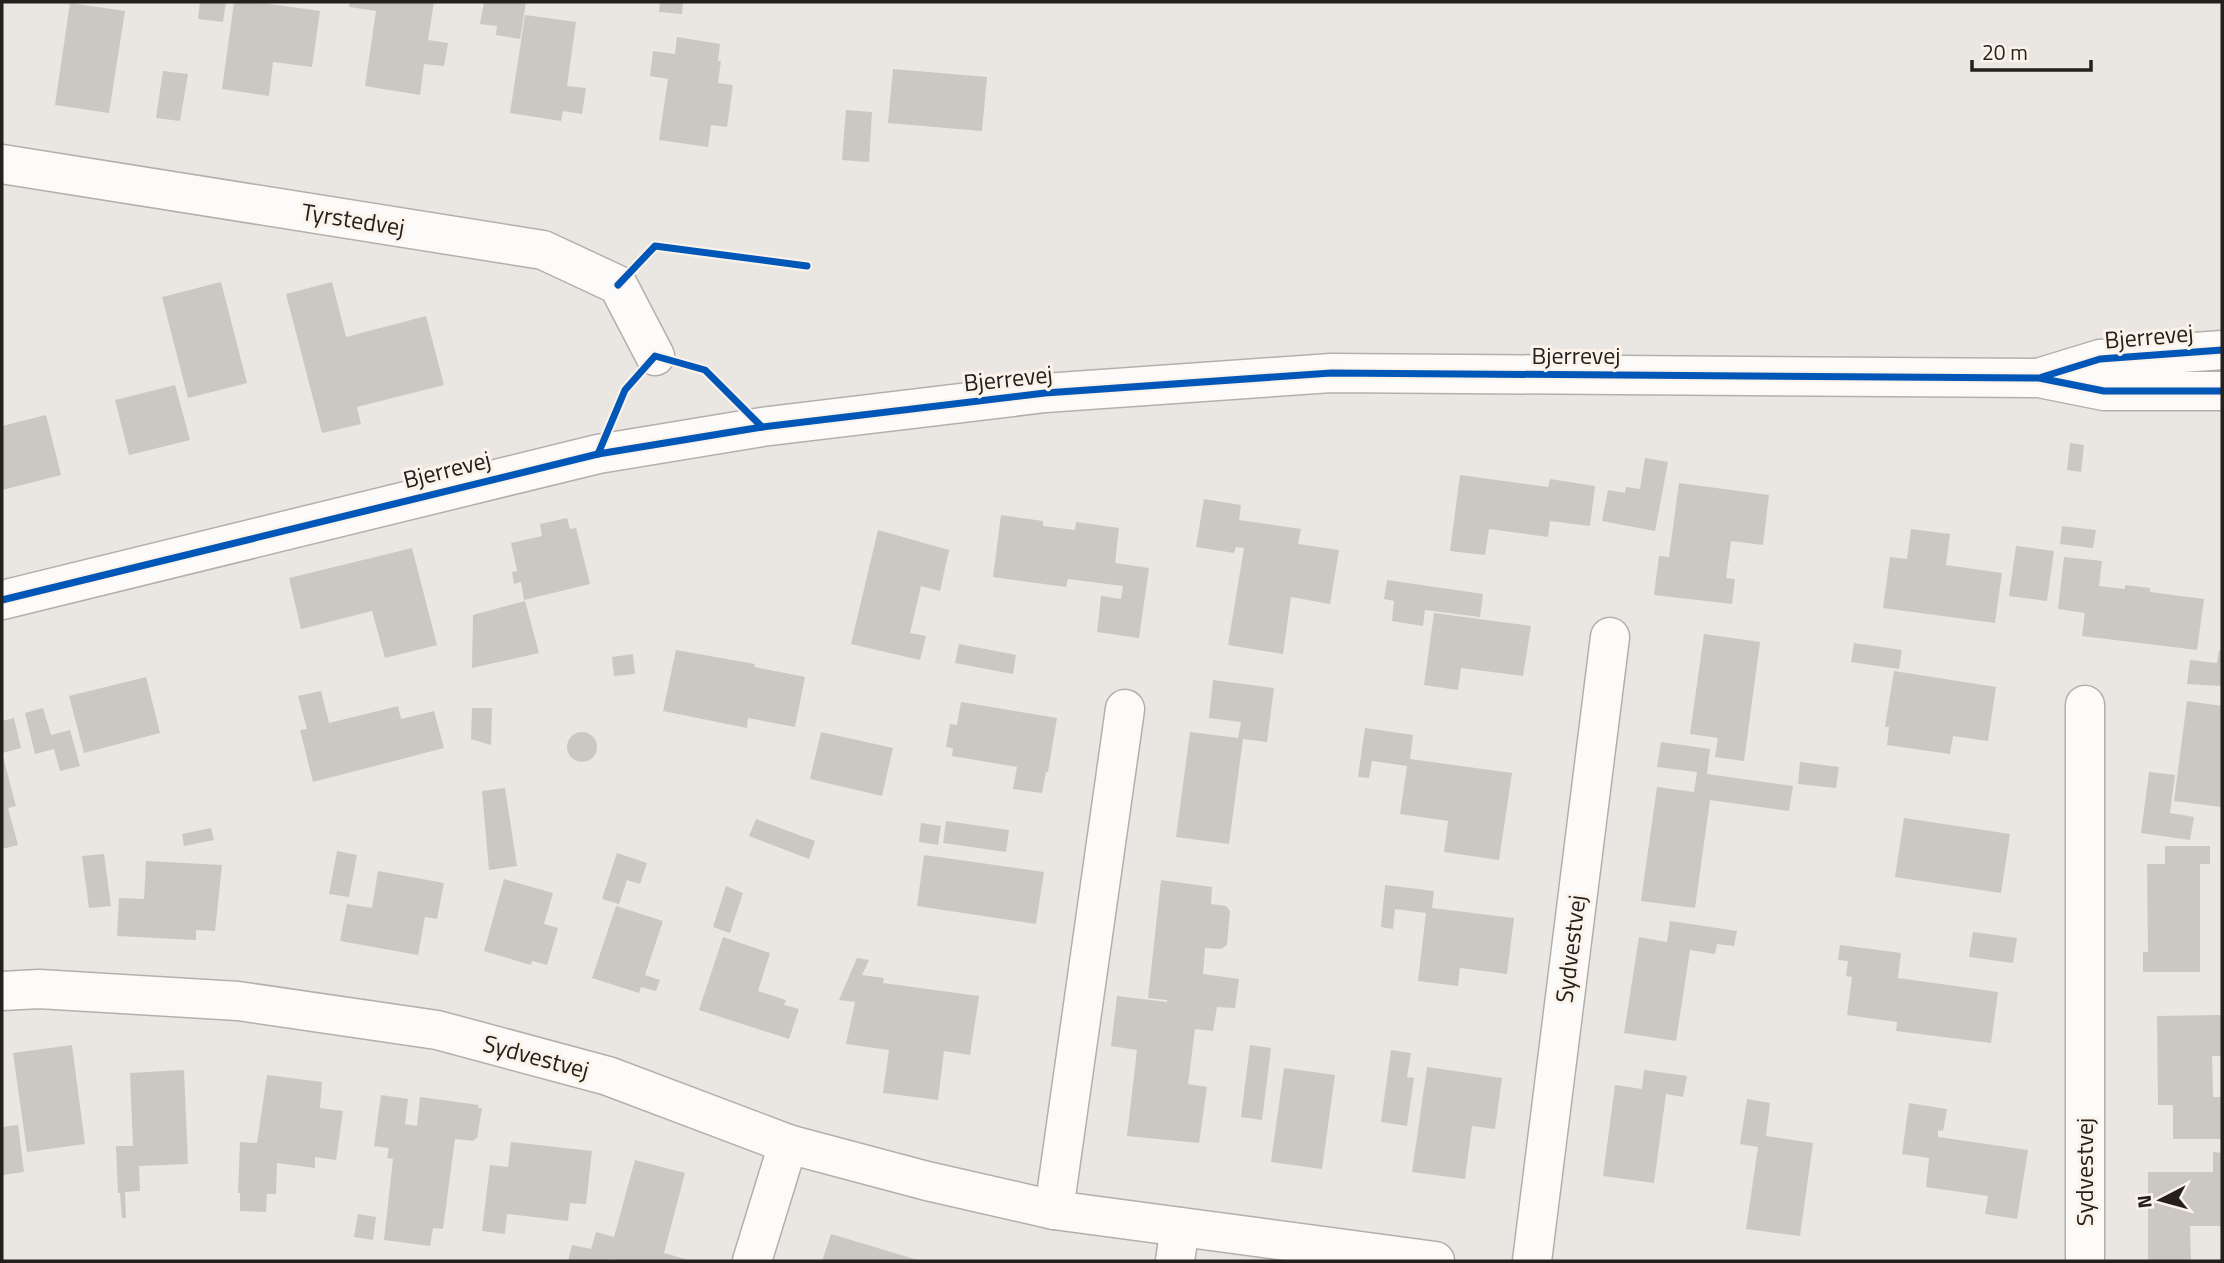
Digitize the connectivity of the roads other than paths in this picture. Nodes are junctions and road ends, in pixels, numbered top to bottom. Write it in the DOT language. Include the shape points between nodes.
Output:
graph roads {
  1 [pos="2,164"];
  2 [pos="2222,350"];
  3 [pos="655,356"];
  4 [pos="2039,378"];
  5 [pos="2222,391"];
  6 [pos="2,600"];
  7 [pos="1610,637"];
  8 [pos="2085,705"];
  9 [pos="1125,709"];
  10 [pos="2,991"];
  11 [pos="788,1144"];
  12 [pos="1054,1210"];
  13 [pos="1177,1244"];
  14 [pos="752,1261"];
  15 [pos="1434,1261"];
  16 [pos="1532,1261"];
  17 [pos="2085,1261"];
  1 -- 3 [label="street, Tyrstedvej" via="543,250 618,285"];
  2 -- 4 [label="street, Bjerrevej" via="2100,359"];
  4 -- 5 [label="street, Bjerrevej" via="2104,391"];
  4 -- 6 [label="street, Bjerrevej" via="1331,373 1045,393 728,431 598,454"];
  7 -- 16 [label="street, Sydvestvej"];
  8 -- 17 [label="street, Sydvestvej"];
  9 -- 12 [label="street"];
  10 -- 11 [label="street, Sydvestvej" via="39,989 238,1001 437,1030 608,1076"];
  11 -- 12 [label="street, Sydvestvej"];
  11 -- 14 [label="street"];
  12 -- 13 [label="street, Sydvestvej"];
  13 -- 15 [label="street, Sydvestvej"];
}
